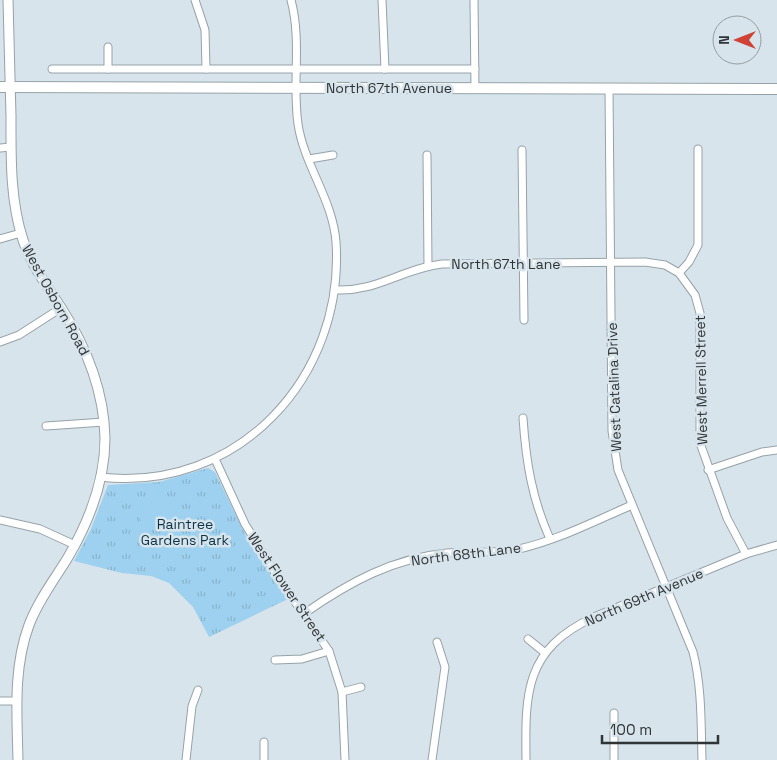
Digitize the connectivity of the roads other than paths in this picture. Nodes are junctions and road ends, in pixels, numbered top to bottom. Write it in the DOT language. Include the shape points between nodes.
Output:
graph roads {
  1 [pos="8,0"];
  2 [pos="195,0"];
  3 [pos="291,0"];
  4 [pos="382,0"];
  5 [pos="474,0"];
  6 [pos="108,47"];
  7 [pos="52,68"];
  8 [pos="108,68"];
  9 [pos="206,69"];
  10 [pos="296,69"];
  11 [pos="385,69"];
  12 [pos="475,69"];
  13 [pos="5,87"];
  14 [pos="296,87"];
  15 [pos="475,88"];
  16 [pos="610,88"];
  17 [pos="777,89"];
  18 [pos="11,147"];
  19 [pos="0,148"];
  20 [pos="698,149"];
  21 [pos="522,150"];
  22 [pos="333,155"];
  23 [pos="427,156"];
  24 [pos="309,159"];
  25 [pos="21,233"];
  26 [pos="0,239"];
  27 [pos="611,262"];
  28 [pos="523,264"];
  29 [pos="428,266"];
  30 [pos="680,273"];
  31 [pos="335,290"];
  32 [pos="61,308"];
  33 [pos="524,320"];
  34 [pos="0,342"];
  35 [pos="524,418"];
  36 [pos="104,422"];
  37 [pos="46,426"];
  38 [pos="777,450"];
  39 [pos="215,459"];
  40 [pos="708,470"];
  41 [pos="100,477"];
  42 [pos="632,505"];
  43 [pos="0,520"];
  44 [pos="550,539"];
  45 [pos="75,545"];
  46 [pos="777,545"];
  47 [pos="746,554"];
  48 [pos="666,587"];
  49 [pos="305,613"];
  50 [pos="528,639"];
  51 [pos="437,642"];
  52 [pos="329,651"];
  53 [pos="544,652"];
  54 [pos="275,660"];
  55 [pos="360,687"];
  56 [pos="198,690"];
  57 [pos="342,692"];
  58 [pos="0,701"];
  59 [pos="17,701"];
  60 [pos="614,713"];
  61 [pos="264,742"];
  62 [pos="18,760"];
  63 [pos="186,760"];
  64 [pos="264,760"];
  65 [pos="345,760"];
  66 [pos="432,760"];
  67 [pos="526,760"];
  68 [pos="614,760"];
  69 [pos="702,760"];
  1 -- 13 [label="street, West Osborn Road"];
  2 -- 9 [label="street" via="205,30"];
  3 -- 10 [label="street" via="296,25"];
  4 -- 11 [label="street"];
  5 -- 12 [label="street"];
  6 -- 8 [label="street"];
  7 -- 8 [label="street, North 67th Avenue"];
  8 -- 9 [label="street, North 67th Avenue"];
  9 -- 10 [label="street, North 67th Avenue"];
  10 -- 11 [label="street, North 67th Avenue"];
  10 -- 14 [label="street"];
  11 -- 12 [label="street, North 67th Avenue"];
  12 -- 15 [label="street"];
  13 -- 14 [label="main road, North 67th Avenue"];
  13 -- 18 [label="street, West Osborn Road"];
  14 -- 15 [label="main road, North 67th Avenue"];
  14 -- 24 [label="street" via="298,126"];
  15 -- 16 [label="main road, North 67th Avenue"];
  16 -- 17 [label="main road, North 67th Avenue"];
  16 -- 27 [label="street, West Catalina Drive"];
  18 -- 19 [label="street"];
  18 -- 25 [label="street, West Osborn Road" via="14,201"];
  20 -- 30 [label="street" via="698,245"];
  21 -- 28 [label="street"];
  22 -- 24 [label="street"];
  23 -- 29 [label="street"];
  24 -- 31 [label="street" via="333,223"];
  25 -- 26 [label="street"];
  25 -- 32 [label="street, West Osborn Road" via="35,266"];
  27 -- 28 [label="street, North 67th Lane"];
  27 -- 30 [label="street, North 67th Lane" via="657,263"];
  27 -- 42 [label="street, West Catalina Drive" via="612,431 618,470"];
  28 -- 29 [label="street, North 67th Lane"];
  28 -- 33 [label="street"];
  29 -- 31 [label="street, North 67th Lane" via="364,289"];
  30 -- 40 [label="street, West Merrell Street" via="695,295 700,313 700,442"];
  31 -- 39 [label="street" via="322,340 300,385 257,432"];
  32 -- 34 [label="street" via="25,332"];
  32 -- 36 [label="street, West Osborn Road" via="90,360"];
  35 -- 44 [label="street" via="530,482"];
  36 -- 37 [label="street"];
  36 -- 41 [label="street, West Osborn Road"];
  38 -- 40 [label="street"];
  39 -- 41 [label="street" via="156,477 132,480"];
  39 -- 49 [label="street, West Flower Street" via="246,524 277,576"];
  40 -- 47 [label="street, West Merrell Street" via="735,537"];
  41 -- 45 [label="street, West Osborn Road" via="92,508"];
  42 -- 44 [label="street, North 68th Lane"];
  42 -- 48 [label="street, West Catalina Drive"];
  43 -- 45 [label="street" via="40,529"];
  44 -- 49 [label="street, North 68th Lane" via="508,551 445,554 409,560 351,582"];
  45 -- 59 [label="street, West Osborn Road" via="40,601 30,624 19,663"];
  46 -- 47 [label="street, North 69th Avenue"];
  47 -- 48 [label="street, North 69th Avenue"];
  48 -- 53 [label="street, North 69th Avenue" via="581,623 556,639"];
  48 -- 69 [label="street, West Catalina Drive" via="697,668"];
  49 -- 52 [label="street, West Flower Street"];
  50 -- 53 [label="street"];
  51 -- 66 [label="street" via="445,667"];
  52 -- 54 [label="street" via="302,659"];
  52 -- 57 [label="street, West Flower Street"];
  53 -- 67 [label="street, North 69th Avenue" via="532,678 526,706"];
  55 -- 57 [label="street"];
  56 -- 63 [label="street" via="191,713"];
  57 -- 65 [label="street, West Flower Street"];
  58 -- 59 [label="street"];
  59 -- 62 [label="street, West Osborn Road"];
  60 -- 68 [label="street"];
  61 -- 64 [label="street"];
}
